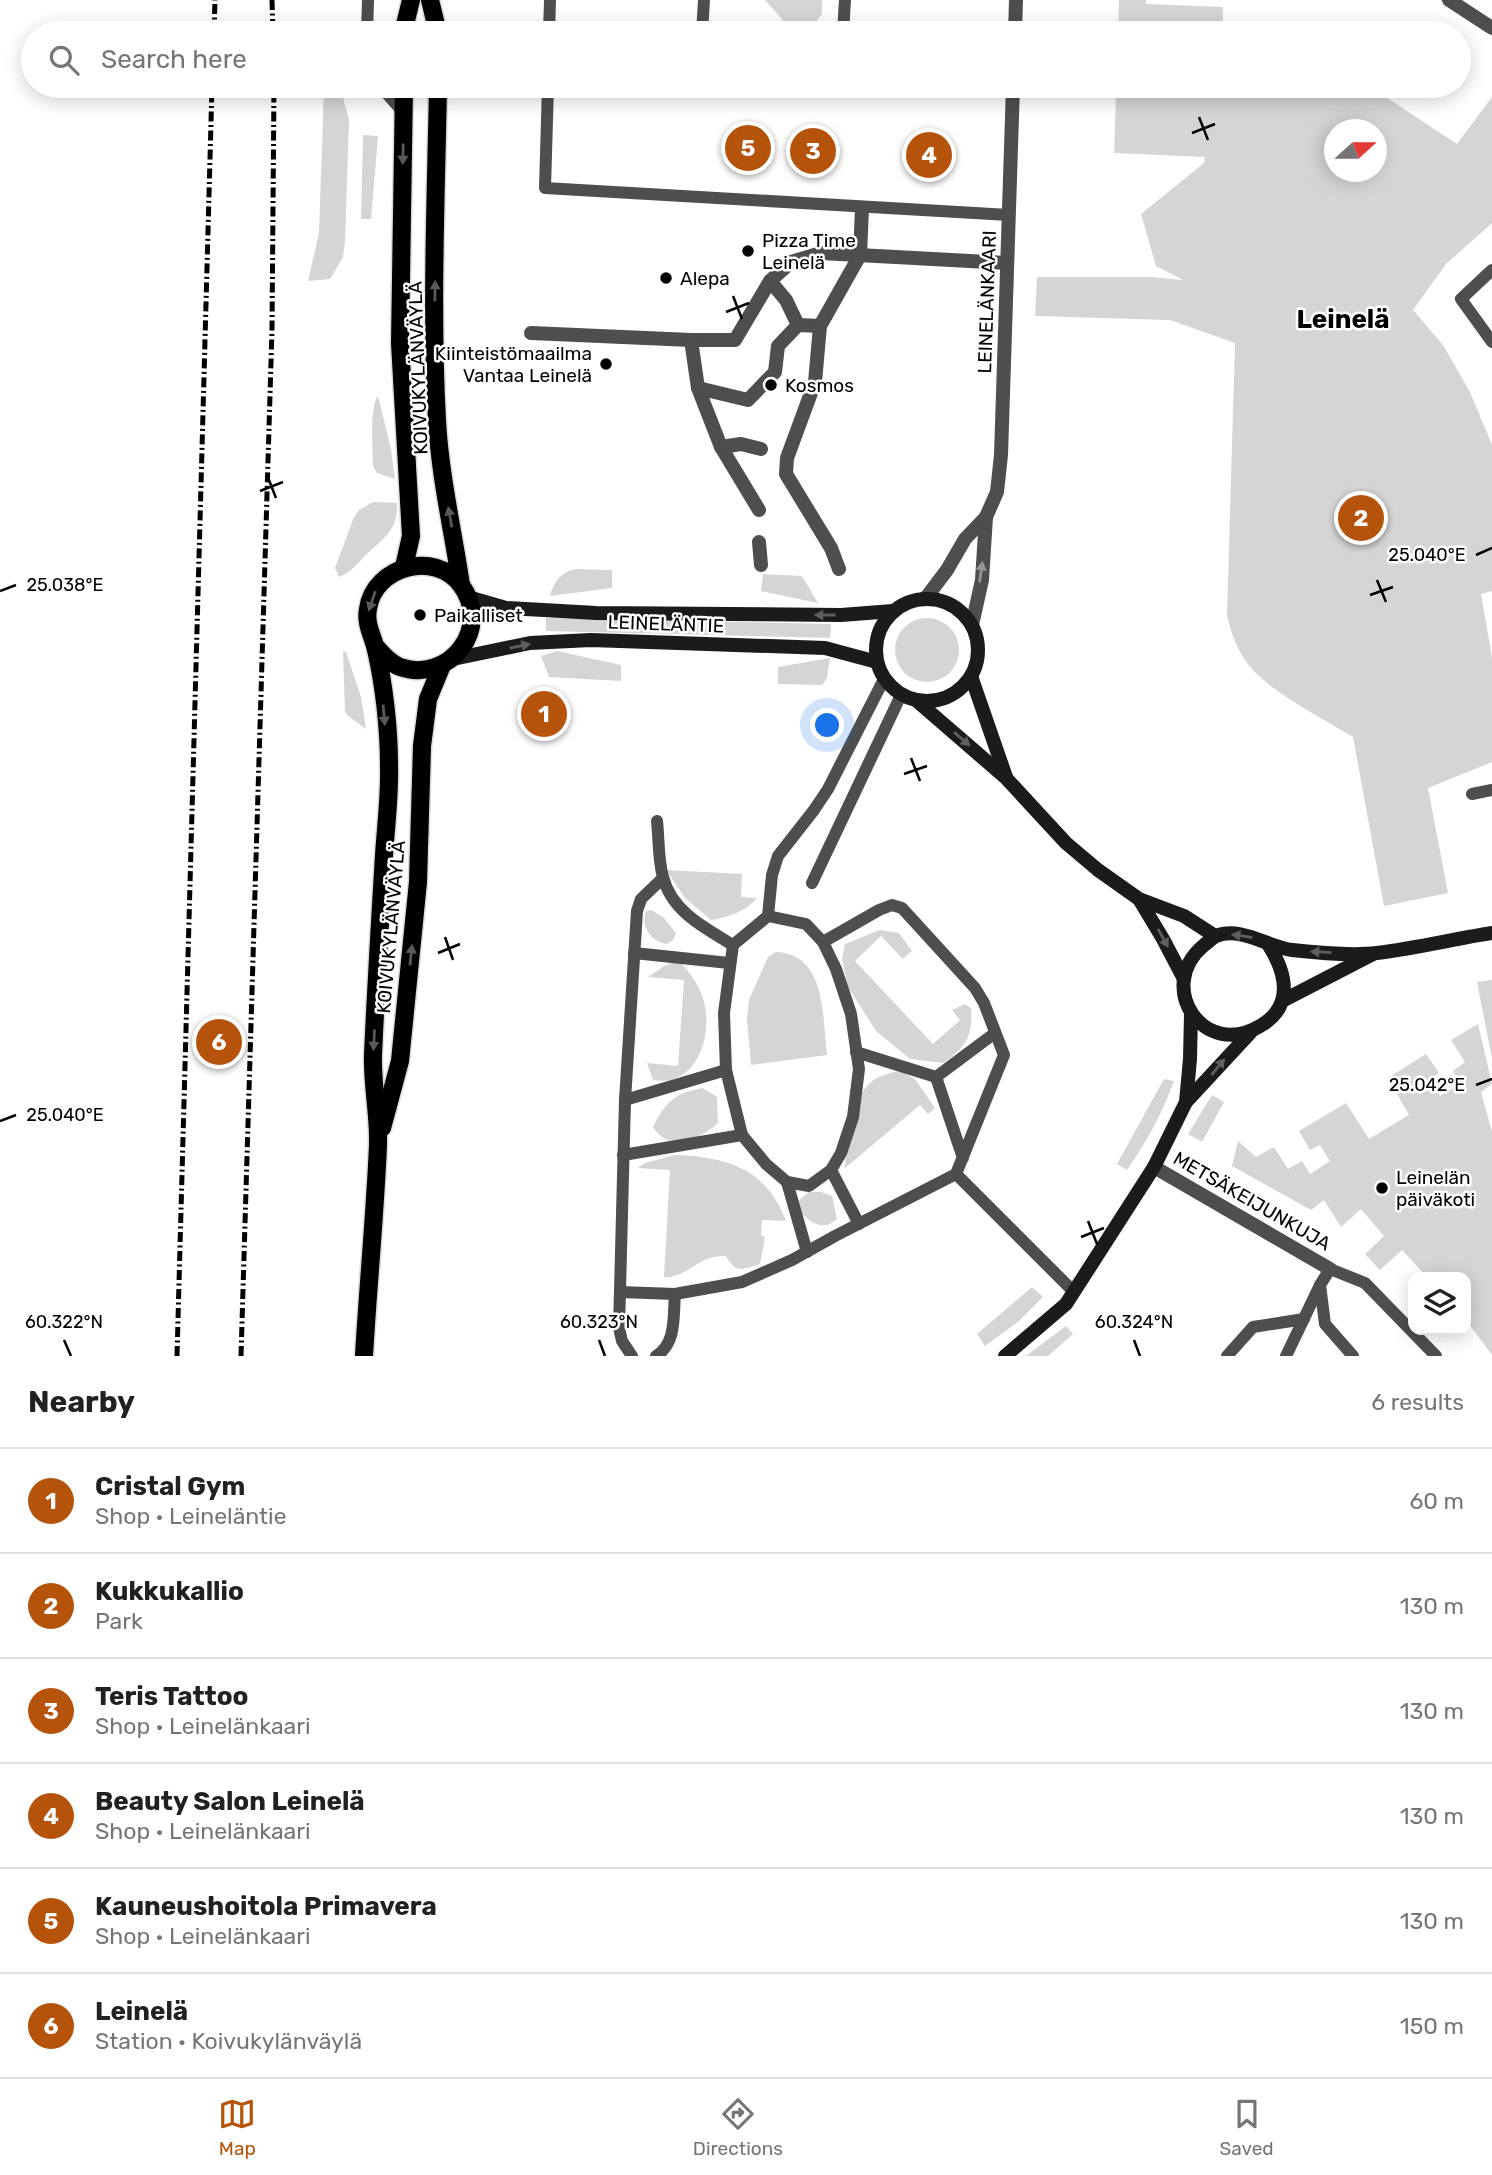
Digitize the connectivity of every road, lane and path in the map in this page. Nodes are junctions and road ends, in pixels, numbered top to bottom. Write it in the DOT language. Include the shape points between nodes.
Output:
graph roads {
  1 [pos="368,0"];
  2 [pos="411,0"];
  3 [pos="430,0"];
  4 [pos="550,0"];
  5 [pos="704,0"];
  6 [pos="845,0"];
  7 [pos="1016,0"];
  8 [pos="1449,0"];
  9 [pos="368,21"];
  10 [pos="406,21"];
  11 [pos="435,21"];
  12 [pos="549,21"];
  13 [pos="700,21"];
  14 [pos="844,21"];
  15 [pos="1015,21"];
  16 [pos="1492,28"];
  17 [pos="391,98"];
  18 [pos="404,98"];
  19 [pos="438,98"];
  20 [pos="548,98"];
  21 [pos="1013,98"];
  22 [pos="404,113"];
  23 [pos="862,208"];
  24 [pos="1009,215"];
  25 [pos="860,255"];
  26 [pos="1007,263"];
  27 [pos="1492,270"];
  28 [pos="770,281"];
  29 [pos="798,325"];
  30 [pos="820,326"];
  31 [pos="531,333"];
  32 [pos="691,340"];
  33 [pos="1492,342"];
  34 [pos="698,388"];
  35 [pos="721,447"];
  36 [pos="774,454"];
  37 [pos="759,510"];
  38 [pos="986,517"];
  39 [pos="759,542"];
  40 [pos="761,565"];
  41 [pos="404,567"];
  42 [pos="839,569"];
  43 [pos="465,591"];
  44 [pos="925,599"];
  45 [pos="893,611"];
  46 [pos="972,625"];
  47 [pos="376,647"];
  48 [pos="448,662"];
  49 [pos="877,662"];
  50 [pos="971,676"];
  51 [pos="884,678"];
  52 [pos="901,695"];
  53 [pos="918,701"];
  54 [pos="1006,778"];
  55 [pos="1492,790"];
  56 [pos="1472,794"];
  57 [pos="657,821"];
  58 [pos="663,878"];
  59 [pos="812,883"];
  60 [pos="1139,899"];
  61 [pos="768,916"];
  62 [pos="1492,933"];
  63 [pos="1215,936"];
  64 [pos="824,942"];
  65 [pos="1268,944"];
  66 [pos="733,945"];
  67 [pos="634,953"];
  68 [pos="1374,953"];
  69 [pos="729,962"];
  70 [pos="1184,979"];
  71 [pos="1284,1000"];
  72 [pos="1191,1014"];
  73 [pos="995,1033"];
  74 [pos="1250,1033"];
  75 [pos="856,1052"];
  76 [pos="726,1070"];
  77 [pos="936,1077"];
  78 [pos="625,1100"];
  79 [pos="1186,1101"];
  80 [pos="742,1135"];
  81 [pos="378,1142"];
  82 [pos="623,1155"];
  83 [pos="962,1158"];
  84 [pos="1154,1167"];
  85 [pos="831,1170"];
  86 [pos="956,1174"];
  87 [pos="787,1182"];
  88 [pos="859,1224"];
  89 [pos="807,1252"];
  90 [pos="1330,1269"];
  91 [pos="1320,1285"];
  92 [pos="620,1292"];
  93 [pos="1074,1292"];
  94 [pos="675,1294"];
  95 [pos="1304,1319"];
  96 [pos="364,1356"];
  97 [pos="632,1356"];
  98 [pos="656,1356"];
  99 [pos="1005,1356"];
  100 [pos="1227,1356"];
  101 [pos="1286,1356"];
  102 [pos="1353,1356"];
  103 [pos="1436,1356"];
  1 -- 9 [label="lane"];
  2 -- 10 [label="main road"];
  3 -- 11 [label="main road"];
  4 -- 12 [label="lane"];
  5 -- 13 [label="lane"];
  6 -- 14 [label="lane"];
  7 -- 15 [label="street"];
  8 -- 16 [label="street"];
  17 -- 22 [label="lane"];
  18 -- 22 [label="main road, KOIVUKYLÄNVÄYLÄ"];
  43 -- 19 [label="main road, KOIVUKYLÄNVÄYLÄ, one-way" via="437,424"];
  20 -- 23 [label="lane" via="545,188"];
  21 -- 24 [label="street, LEINELÄNKAARI"];
  22 -- 41 [label="main road, KOIVUKYLÄNVÄYLÄ, one-way" via="400,343 411,536"];
  23 -- 24 [label="lane"];
  23 -- 25 [label="street"];
  24 -- 26 [label="street, LEINELÄNKAARI"];
  25 -- 26 [label="street"];
  25 -- 28 [label="street" via="821,253 791,262"];
  25 -- 30 [label="street"];
  26 -- 38 [label="street, LEINELÄNKAARI" via="1001,455 997,492"];
  27 -- 33 [label="lane" via="1461,299"];
  28 -- 29 [label="street"];
  28 -- 32 [label="street" via="734,340"];
  29 -- 30 [label="street"];
  29 -- 34 [label="street" via="778,346 775,372 748,400"];
  30 -- 36 [label="street" via="815,382"];
  31 -- 32 [label="street"];
  32 -- 34 [label="street"];
  34 -- 35 [label="street"];
  35 -- 36 [label="street" via="741,444"];
  35 -- 37 [label="street"];
  36 -- 42 [label="street"];
  38 -- 44 [label="street, LEINELÄNKAARI" via="965,539"];
  46 -- 38 [label="street, LEINELÄNKAARI, one-way" via="982,580"];
  39 -- 40 [label="street"];
  41 -- 43 [label="main road" via="425,565 442,570"];
  41 -- 47 [label="main road, KOIVUKYLÄNVÄYLÄ, one-way" via="373,592 368,609"];
  45 -- 43 [label="main road, LEINELÄNTIE, one-way" via="841,615 596,613 506,608"];
  43 -- 48 [label="main road, KOIVUKYLÄNVÄYLÄ" via="472,617 470,635"];
  44 -- 45 [label="main road"];
  44 -- 46 [label="main road" via="943,601"];
  45 -- 49 [label="main road" via="876,642"];
  46 -- 50 [label="main road" via="977,659"];
  47 -- 48 [label="main road" via="389,661 417,671"];
  47 -- 81 [label="main road, KOIVUKYLÄNVÄYLÄ, one-way" via="389,765 373,1060"];
  48 -- 49 [label="main road, LEINELÄNTIE, one-way" via="530,643 591,640 825,648"];
  81 -- 48 [label="main road, KOIVUKYLÄNVÄYLÄ, one-way" via="400,1061 418,882 428,699"];
  49 -- 51 [label="main road"];
  50 -- 53 [label="main road" via="944,698"];
  50 -- 54 [label="main road"];
  51 -- 52 [label="main road"];
  51 -- 61 [label="lane" via="828,789 778,856"];
  52 -- 53 [label="main road"];
  52 -- 59 [label="lane"];
  53 -- 54 [label="main road, one-way"];
  54 -- 60 [label="main road" via="1066,843"];
  55 -- 56 [label="lane"];
  57 -- 58 [label="lane"];
  58 -- 66 [label="lane" via="688,917"];
  58 -- 67 [label="lane" via="641,899"];
  60 -- 63 [label="main road" via="1184,916"];
  60 -- 70 [label="main road, one-way"];
  61 -- 64 [label="lane" via="806,924"];
  61 -- 66 [label="lane"];
  62 -- 68 [label="main road"];
  65 -- 63 [label="main road, one-way" via="1249,935"];
  63 -- 70 [label="main road" via="1189,962"];
  64 -- 73 [label="lane" via="879,910 891,905 902,908 975,988"];
  64 -- 75 [label="lane" via="851,1014"];
  68 -- 65 [label="main road, one-way" via="1291,950"];
  65 -- 71 [label="main road" via="1279,962"];
  66 -- 69 [label="lane"];
  67 -- 69 [label="lane"];
  67 -- 78 [label="lane"];
  68 -- 71 [label="main road"];
  69 -- 76 [label="lane" via="724,1013"];
  70 -- 72 [label="main road"];
  71 -- 74 [label="main road" via="1276,1014"];
  72 -- 74 [label="main road" via="1207,1029 1223,1035"];
  72 -- 79 [label="main road"];
  73 -- 77 [label="lane"];
  73 -- 83 [label="lane" via="1004,1055"];
  79 -- 74 [label="main road, one-way"];
  75 -- 77 [label="lane"];
  75 -- 85 [label="lane" via="859,1069 853,1117"];
  76 -- 78 [label="lane"];
  76 -- 80 [label="lane"];
  77 -- 83 [label="lane"];
  78 -- 82 [label="lane"];
  79 -- 84 [label="main road"];
  80 -- 82 [label="lane"];
  80 -- 87 [label="lane"];
  81 -- 96 [label="main road, KOIVUKYLÄNVÄYLÄ"];
  82 -- 92 [label="lane"];
  83 -- 86 [label="lane"];
  84 -- 90 [label="street, METSÄKEIJUNKUJA"];
  84 -- 93 [label="main road"];
  85 -- 87 [label="lane" via="808,1186"];
  85 -- 88 [label="lane"];
  86 -- 88 [label="lane"];
  86 -- 93 [label="lane"];
  87 -- 89 [label="lane"];
  88 -- 89 [label="lane"];
  89 -- 94 [label="lane" via="742,1282"];
  90 -- 91 [label="lane"];
  90 -- 103 [label="lane" via="1365,1283"];
  91 -- 95 [label="lane"];
  91 -- 102 [label="lane" via="1325,1324"];
  92 -- 94 [label="lane"];
  92 -- 97 [label="lane" via="619,1328"];
  93 -- 99 [label="main road"];
  94 -- 98 [label="lane" via="671,1339"];
  95 -- 100 [label="lane" via="1253,1327"];
  95 -- 101 [label="lane"];
}
